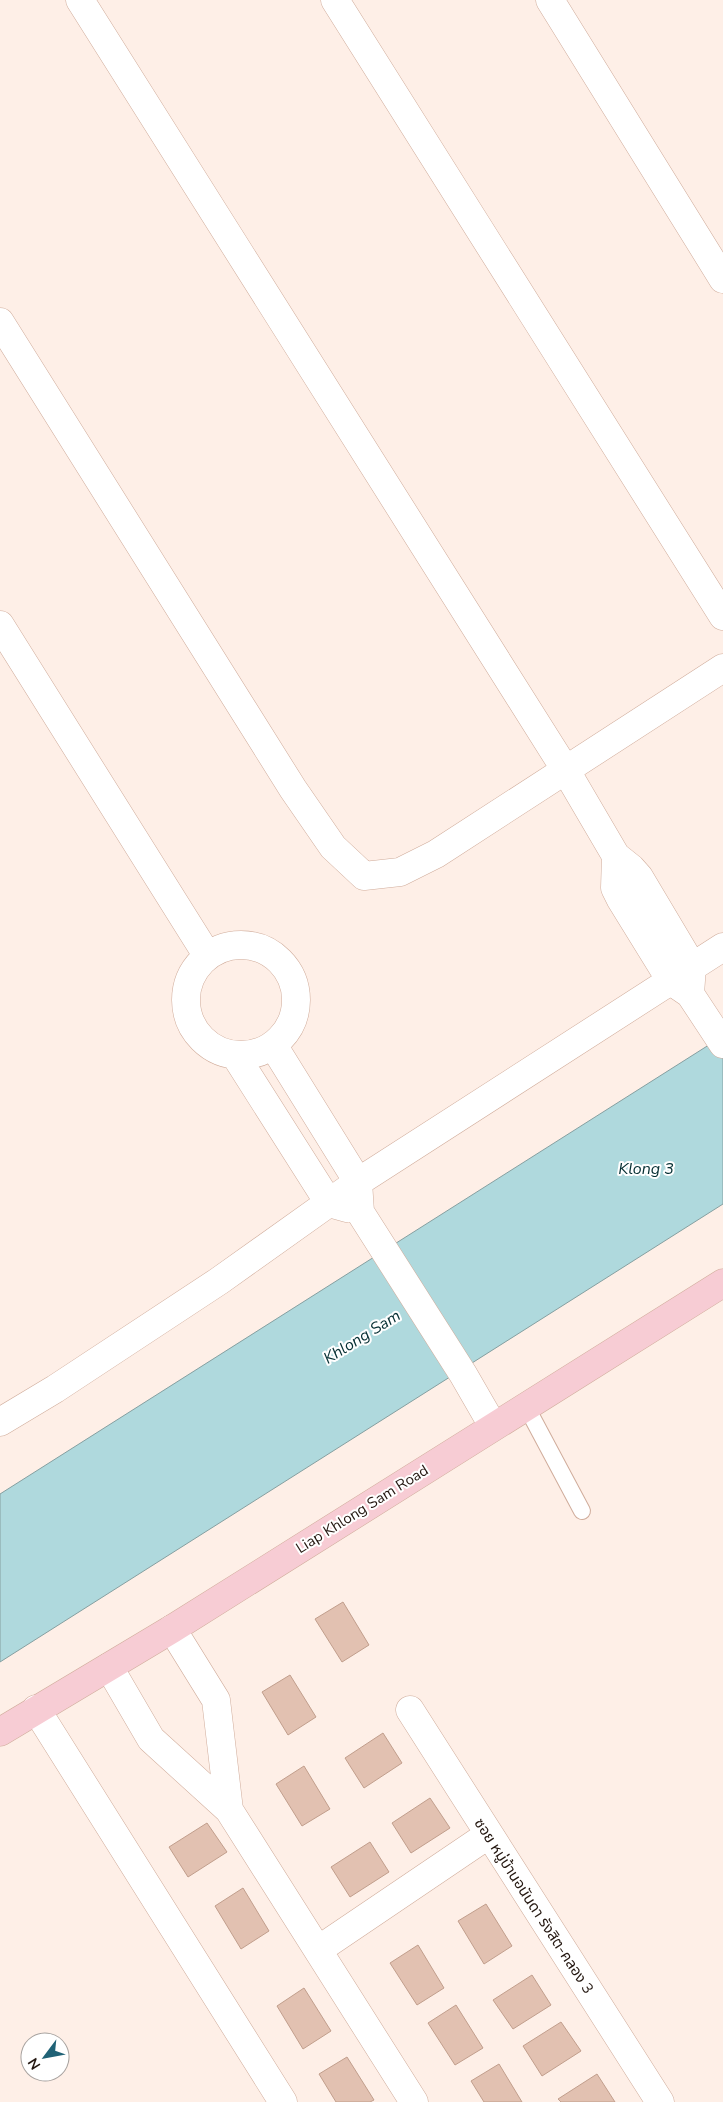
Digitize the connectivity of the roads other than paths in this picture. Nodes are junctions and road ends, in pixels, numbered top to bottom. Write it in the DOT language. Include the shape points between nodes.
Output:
graph roads {
  1 [pos="80,0"];
  2 [pos="335,0"];
  3 [pos="550,0"];
  4 [pos="723,279"];
  5 [pos="0,322"];
  6 [pos="723,616"];
  7 [pos="0,626"];
  8 [pos="723,668"];
  9 [pos="564,770"];
  10 [pos="723,947"];
  11 [pos="207,955"];
  12 [pos="688,988"];
  13 [pos="723,1044"];
  14 [pos="273,1045"];
  15 [pos="235,1055"];
  16 [pos="358,1182"];
  17 [pos="329,1203"];
  18 [pos="364,1218"];
  19 [pos="723,1283"];
  20 [pos="526,1406"];
  21 [pos="0,1422"];
  22 [pos="493,1426"];
  23 [pos="582,1511"];
  24 [pos="172,1629"];
  25 [pos="109,1667"];
  26 [pos="36,1709"];
  27 [pos="410,1710"];
  28 [pos="0,1732"];
  29 [pos="229,1810"];
  30 [pos="488,1835"];
  31 [pos="318,1950"];
  32 [pos="283,2102"];
  33 [pos="414,2102"];
  34 [pos="660,2102"];
  1 -- 9 [label="street"];
  2 -- 6 [label="street"];
  3 -- 4 [label="street"];
  5 -- 9 [label="street" via="293,789 333,847 364,876 400,872 436,854"];
  7 -- 11 [label="street"];
  8 -- 9 [label="street"];
  9 -- 12 [label="street" via="616,856 615,888"];
  10 -- 12 [label="street"];
  11 -- 14 [label="street" via="224,946 244,944 263,948 279,959 291,975 296,994 295,1013 287,1031"];
  11 -- 15 [label="street" via="194,969 187,986 186,1005 191,1023 201,1039 217,1050"];
  12 -- 13 [label="street"];
  12 -- 16 [label="street"];
  14 -- 15 [label="street" via="255,1054"];
  14 -- 16 [label="street"];
  15 -- 17 [label="street"];
  16 -- 17 [label="street"];
  16 -- 18 [label="street"];
  17 -- 18 [label="street"];
  17 -- 21 [label="street" via="219,1282"];
  18 -- 22 [label="street" via="464,1374"];
  19 -- 20 [label="main road, Liap Khlong Sam Road"];
  20 -- 22 [label="main road, Liap Khlong Sam Road"];
  20 -- 23 [label="lane"];
  22 -- 24 [label="main road, Liap Khlong Sam Road"];
  24 -- 25 [label="main road, Liap Khlong Sam Road"];
  24 -- 29 [label="street" via="216,1700"];
  25 -- 26 [label="main road, Liap Khlong Sam Road"];
  25 -- 29 [label="street" via="151,1739"];
  26 -- 28 [label="main road, Liap Khlong Sam Road"];
  26 -- 32 [label="street"];
  27 -- 30 [label="street, ซอย หมู่บ้านอนันดา รังสิต-คลอง 3"];
  29 -- 31 [label="street"];
  30 -- 31 [label="street"];
  30 -- 34 [label="street, ซอย หมู่บ้านอนันดา รังสิต-คลอง 3"];
  31 -- 33 [label="street"];
}
